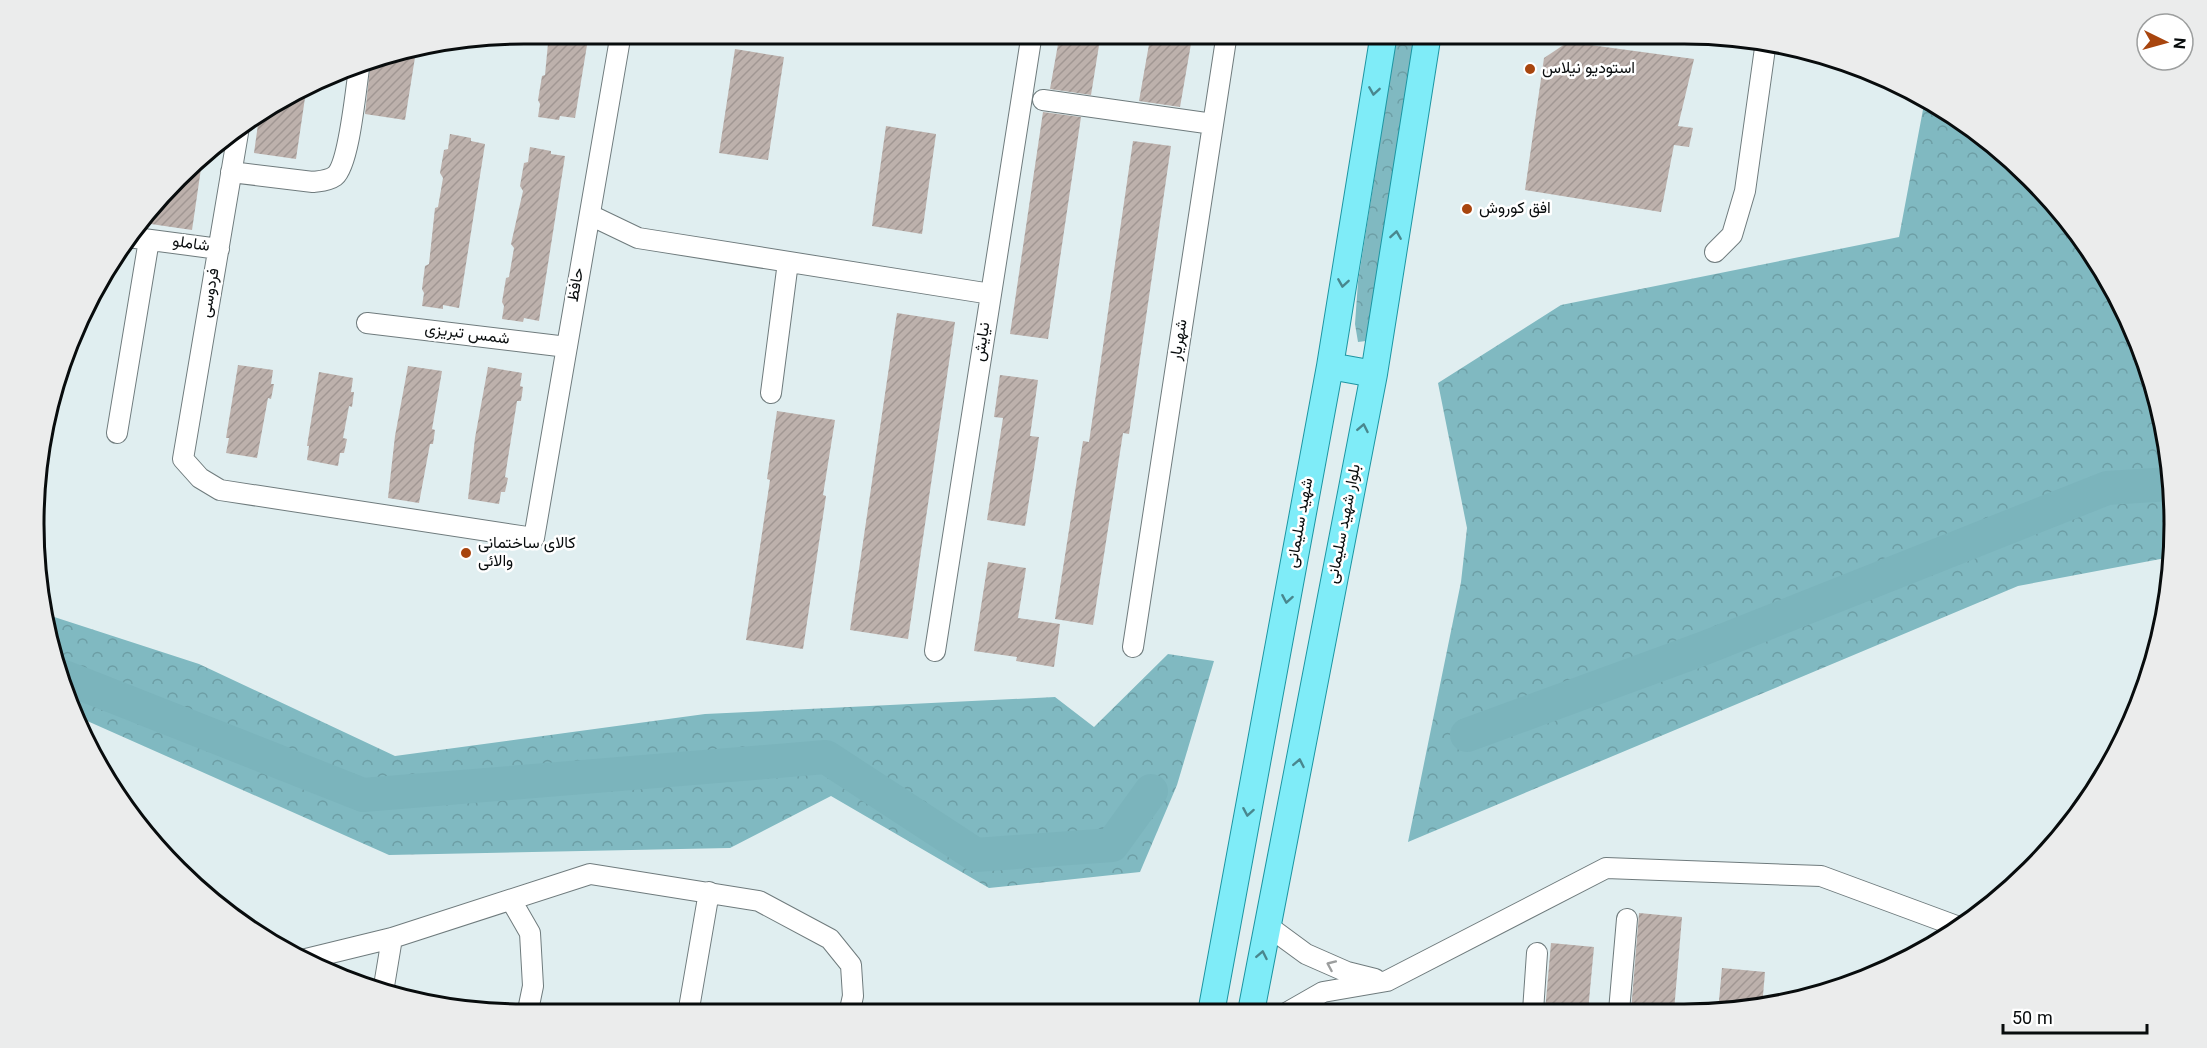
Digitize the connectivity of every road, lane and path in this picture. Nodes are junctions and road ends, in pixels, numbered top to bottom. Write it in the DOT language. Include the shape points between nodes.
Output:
graph roads {
  1 [pos="619,44"];
  2 [pos="1030,44"];
  3 [pos="1225,44"];
  4 [pos="1382,44"];
  5 [pos="1426,44"];
  6 [pos="1765,51"];
  7 [pos="358,73"];
  8 [pos="1043,100"];
  9 [pos="1213,124"];
  10 [pos="237,139"];
  11 [pos="231,172"];
  12 [pos="590,214"];
  13 [pos="138,238"];
  14 [pos="149,240"];
  15 [pos="219,249"];
  16 [pos="1715,252"];
  17 [pos="788,262"];
  18 [pos="991,294"];
  19 [pos="368,323"];
  20 [pos="567,347"];
  21 [pos="1330,366"];
  22 [pos="1374,374"];
  23 [pos="771,393"];
  24 [pos="117,433"];
  25 [pos="534,538"];
  26 [pos="1133,647"];
  27 [pos="934,651"];
  28 [pos="709,892"];
  29 [pos="511,900"];
  30 [pos="1627,919"];
  31 [pos="1950,924"];
  32 [pos="1268,926"];
  33 [pos="392,938"];
  34 [pos="1537,954"];
  35 [pos="315,957"];
  36 [pos="1387,981"];
  37 [pos="384,983"];
  38 [pos="529,1004"];
  39 [pos="690,1004"];
  40 [pos="851,1004"];
  41 [pos="1213,1004"];
  42 [pos="1253,1004"];
  43 [pos="1302,1004"];
  44 [pos="1533,1004"];
  45 [pos="1620,1004"];
  1 -- 12 [label="street, حافظ"];
  2 -- 18 [label="street, نیایش"];
  3 -- 9 [label="street, شهریار"];
  4 -- 21 [label="main road, شهید سلیمانی, one-way"];
  22 -- 5 [label="main road, بلوار شهید سلیمانی, one-way"];
  6 -- 16 [label="street" via="1744,192 1732,235"];
  7 -- 11 [label="street" via="344,161 334,176 313,182"];
  8 -- 9 [label="street"];
  9 -- 26 [label="street, شهریار"];
  10 -- 11 [label="street, فردوسی"];
  11 -- 15 [label="street, فردوسی"];
  12 -- 17 [label="street" via="638,238"];
  12 -- 20 [label="street, حافظ"];
  13 -- 14 [label="street, شاملو"];
  14 -- 15 [label="street, شاملو"];
  14 -- 24 [label="street"];
  15 -- 25 [label="street, فردوسی" via="183,459 200,478 220,490"];
  17 -- 18 [label="street"];
  17 -- 23 [label="street"];
  18 -- 27 [label="street, نیایش"];
  19 -- 20 [label="street, شمس تبریزی"];
  20 -- 25 [label="street, حافظ"];
  21 -- 22 [label="main road"];
  21 -- 41 [label="main road, شهید سلیمانی, one-way"];
  32 -- 22 [label="main road, بلوار شهید سلیمانی, one-way"];
  28 -- 29 [label="street" via="590,874"];
  28 -- 39 [label="street"];
  28 -- 40 [label="street" via="759,901 830,939 852,966"];
  29 -- 33 [label="street"];
  29 -- 38 [label="street" via="530,933"];
  30 -- 45 [label="street"];
  31 -- 36 [label="street" via="1821,876 1606,868"];
  36 -- 32 [label="street, one-way" via="1347,972 1306,954"];
  42 -- 32 [label="main road, بلوار شهید سلیمانی, one-way"];
  33 -- 35 [label="street"];
  33 -- 37 [label="street"];
  34 -- 44 [label="street"];
  36 -- 43 [label="street" via="1323,992"];
}
